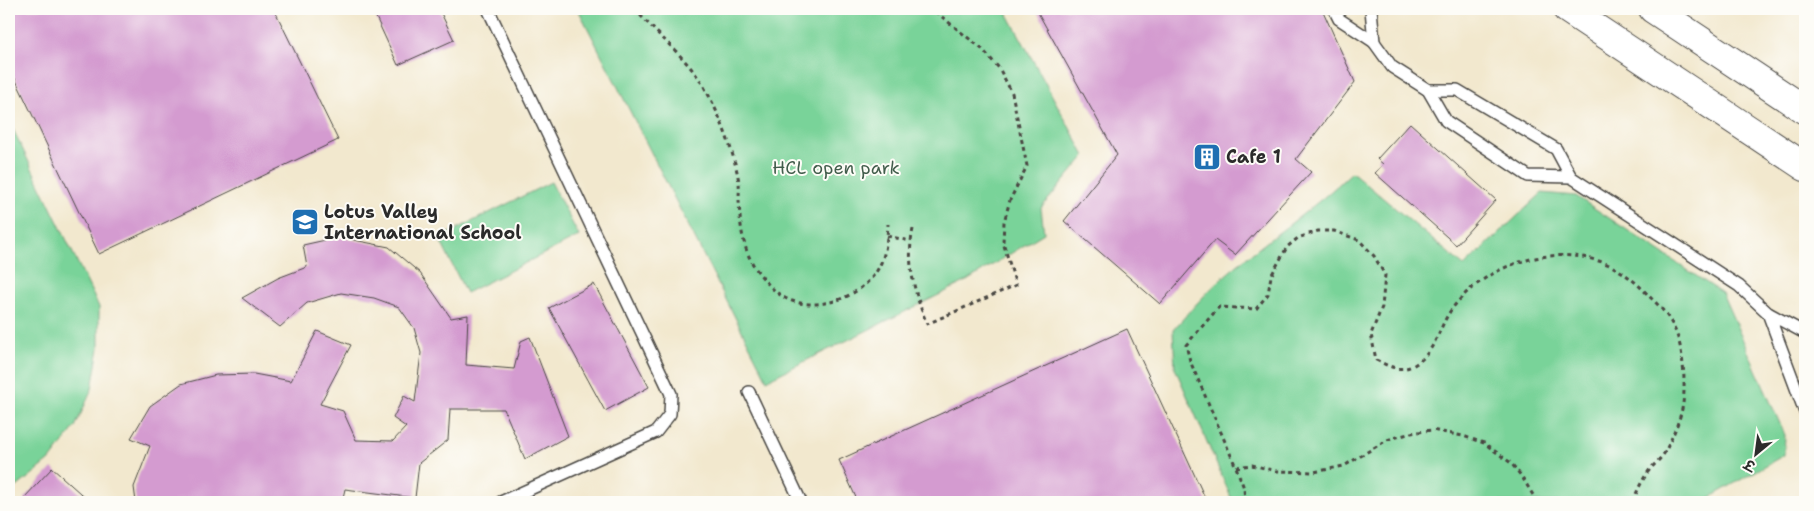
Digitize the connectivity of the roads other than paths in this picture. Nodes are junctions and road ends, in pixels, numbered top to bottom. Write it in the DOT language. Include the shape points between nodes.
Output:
graph roads {
  1 [pos="488,9"];
  2 [pos="1334,9"];
  3 [pos="1371,9"];
  4 [pos="1567,9"];
  5 [pos="1653,9"];
  6 [pos="1374,42"];
  7 [pos="1428,90"];
  8 [pos="1805,110"];
  9 [pos="1805,167"];
  10 [pos="1571,177"];
  11 [pos="1768,313"];
  12 [pos="1805,333"];
  13 [pos="749,392"];
  14 [pos="1805,412"];
  15 [pos="501,502"];
  16 [pos="801,502"];
  1 -- 15 [label="lane" via="671,394 670,414 656,432"];
  2 -- 6 [label="lane" via="1339,19"];
  3 -- 6 [label="lane"];
  4 -- 9 [label="street"];
  5 -- 8 [label="street"];
  6 -- 7 [label="lane" via="1392,67"];
  7 -- 10 [label="lane" via="1457,90 1556,149"];
  7 -- 10 [label="lane" via="1446,121 1528,176"];
  10 -- 11 [label="lane" via="1739,286"];
  11 -- 12 [label="lane"];
  11 -- 14 [label="lane"];
  13 -- 16 [label="lane"];
}
